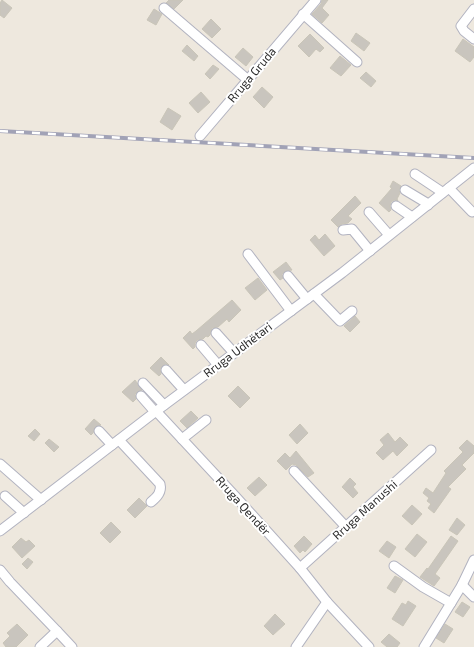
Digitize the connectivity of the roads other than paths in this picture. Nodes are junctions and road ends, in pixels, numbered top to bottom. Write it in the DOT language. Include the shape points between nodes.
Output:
graph roads {
  1 [pos="316,0"];
  2 [pos="164,8"];
  3 [pos="474,9"];
  4 [pos="303,14"];
  5 [pos="474,39"];
  6 [pos="358,62"];
  7 [pos="248,80"];
  8 [pos="200,136"];
  9 [pos="474,168"];
  10 [pos="415,174"];
  11 [pos="405,190"];
  12 [pos="445,191"];
  13 [pos="428,205"];
  14 [pos="396,206"];
  15 [pos="369,212"];
  16 [pos="472,212"];
  17 [pos="412,217"];
  18 [pos="343,230"];
  19 [pos="390,235"];
  20 [pos="370,251"];
  21 [pos="248,254"];
  22 [pos="288,276"];
  23 [pos="311,296"];
  24 [pos="291,311"];
  25 [pos="352,311"];
  26 [pos="216,333"];
  27 [pos="201,345"];
  28 [pos="234,353"];
  29 [pos="218,365"];
  30 [pos="166,370"];
  31 [pos="184,390"];
  32 [pos="158,409"];
  33 [pos="206,420"];
  34 [pos="98,431"];
  35 [pos="182,439"];
  36 [pos="115,442"];
  37 [pos="431,450"];
  38 [pos="0,464"];
  39 [pos="294,471"];
  40 [pos="5,496"];
  41 [pos="41,500"];
  42 [pos="152,502"];
  43 [pos="24,512"];
  44 [pos="346,527"];
  45 [pos="0,531"];
  46 [pos="474,562"];
  47 [pos="394,566"];
  48 [pos="300,568"];
  49 [pos="0,570"];
  50 [pos="462,585"];
  51 [pos="474,597"];
  52 [pos="327,602"];
  53 [pos="450,603"];
  54 [pos="57,631"];
  55 [pos="40,647"];
  56 [pos="72,647"];
  57 [pos="296,647"];
  58 [pos="369,647"];
  59 [pos="424,647"];
  1 -- 4 [label="street, Rruga Gruda"];
  2 -- 7 [label="street"];
  3 -- 5 [label="street" via="461,26"];
  4 -- 6 [label="street"];
  4 -- 7 [label="street, Rruga Gruda"];
  7 -- 8 [label="street, Rruga Gruda"];
  9 -- 12 [label="street, Rruga Udhëtari"];
  10 -- 12 [label="street"];
  11 -- 13 [label="street"];
  12 -- 13 [label="street, Rruga Udhëtari"];
  12 -- 16 [label="street"];
  13 -- 17 [label="street, Rruga Udhëtari"];
  14 -- 17 [label="street"];
  15 -- 19 [label="street"];
  17 -- 19 [label="street, Rruga Udhëtari"];
  18 -- 20 [label="street" via="352,229"];
  19 -- 20 [label="street, Rruga Udhëtari"];
  20 -- 23 [label="street, Rruga Udhëtari"];
  21 -- 24 [label="street"];
  22 -- 23 [label="street"];
  23 -- 24 [label="street, Rruga Udhëtari"];
  23 -- 25 [label="street" via="340,321"];
  24 -- 28 [label="street, Rruga Udhëtari"];
  26 -- 28 [label="street"];
  27 -- 29 [label="street"];
  28 -- 29 [label="street, Rruga Udhëtari"];
  29 -- 31 [label="street, Rruga Udhëtari"];
  30 -- 31 [label="street"];
  31 -- 32 [label="street, Rruga Udhëtari"];
  32 -- 32 [label="street" via="141,393"];
  32 -- 35 [label="street, Rruga Qendër"];
  32 -- 36 [label="street, Rruga Udhëtari"];
  33 -- 35 [label="street"];
  34 -- 36 [label="street"];
  35 -- 48 [label="street, Rruga Qendër"];
  36 -- 41 [label="street, Rruga Udhëtari"];
  36 -- 42 [label="street" via="160,484 160,492"];
  37 -- 44 [label="street, Rruga Manushi"];
  38 -- 41 [label="street"];
  39 -- 44 [label="street"];
  40 -- 43 [label="street"];
  41 -- 43 [label="street, Rruga Udhëtari"];
  43 -- 45 [label="street, Rruga Udhëtari"];
  44 -- 48 [label="street, Rruga Manushi"];
  46 -- 50 [label="street"];
  47 -- 53 [label="street"];
  48 -- 52 [label="street, Rruga Qendër"];
  49 -- 54 [label="street"];
  50 -- 51 [label="street"];
  50 -- 53 [label="street"];
  52 -- 57 [label="street"];
  52 -- 58 [label="street, Rruga Qendër"];
  53 -- 59 [label="street"];
  54 -- 55 [label="street"];
  54 -- 56 [label="street"];
}
